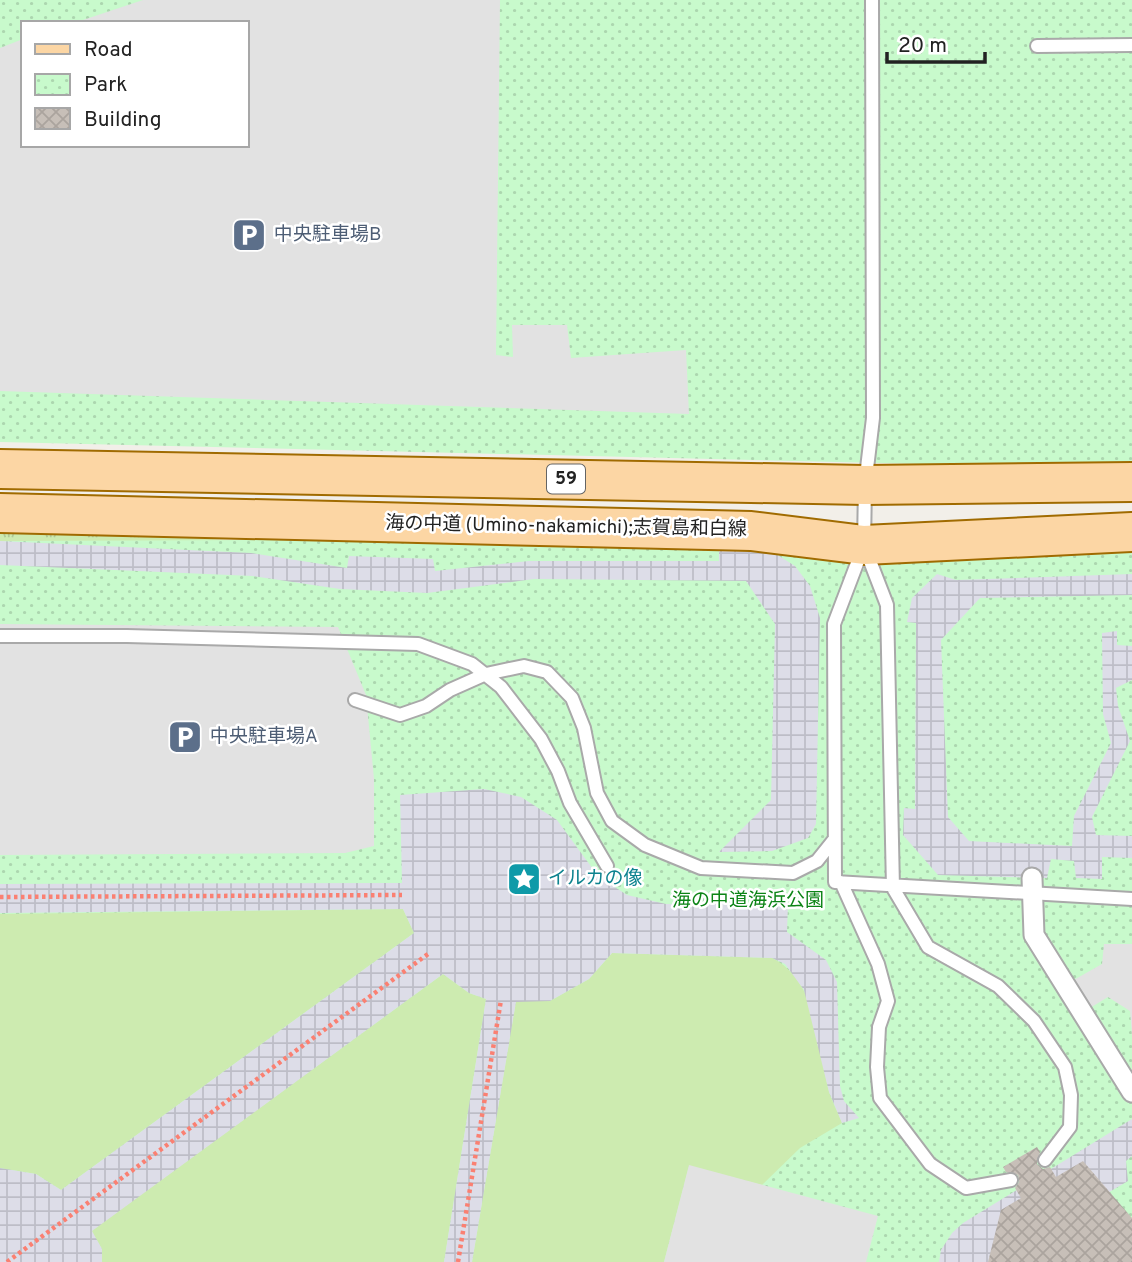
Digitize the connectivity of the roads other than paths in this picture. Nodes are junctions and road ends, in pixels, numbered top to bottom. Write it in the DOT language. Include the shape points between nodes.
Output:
graph roads {
  1 [pos="872,0"];
  2 [pos="1132,45"];
  3 [pos="1037,46"];
  4 [pos="0,469"];
  5 [pos="1132,482"];
  6 [pos="865,485"];
  7 [pos="0,513"];
  8 [pos="1132,532"];
  9 [pos="864,545"];
  10 [pos="0,636"];
  11 [pos="486,674"];
  12 [pos="355,700"];
  13 [pos="833,841"];
  14 [pos="607,866"];
  15 [pos="838,882"];
  16 [pos="1032,885"];
  17 [pos="893,888"];
  18 [pos="1132,899"];
  19 [pos="1132,1092"];
  20 [pos="1045,1160"];
  21 [pos="1011,1180"];
  1 -- 6 [label="lane" via="873,418"];
  2 -- 3 [label="lane"];
  4 -- 6 [label="main road, 59"];
  5 -- 6 [label="main road, 59"];
  6 -- 9 [label="lane"];
  7 -- 9 [label="main road, 海の中道 (Umino-nakamichi);志賀島和白線" via="751,531"];
  8 -- 9 [label="main road, 海の中道 (Umino-nakamichi);志賀島和白線"];
  9 -- 13 [label="lane" via="834,624"];
  9 -- 17 [label="lane" via="887,605"];
  10 -- 11 [label="lane" via="418,645 472,664"];
  11 -- 12 [label="lane" via="400,715"];
  11 -- 13 [label="lane" via="524,666 547,671 572,698 584,728 597,793 612,821 645,845 701,868 793,873 817,861"];
  11 -- 14 [label="lane" via="541,738 570,803"];
  13 -- 15 [label="lane"];
  15 -- 17 [label="lane"];
  15 -- 21 [label="lane" via="878,964 888,1002 879,1027 880,1098 930,1164 966,1188"];
  16 -- 17 [label="lane"];
  16 -- 18 [label="lane"];
  16 -- 19 [label="street" via="1034,935"];
  17 -- 20 [label="lane" via="928,947 998,986 1034,1021 1065,1067 1071,1095 1070,1127"];
}
